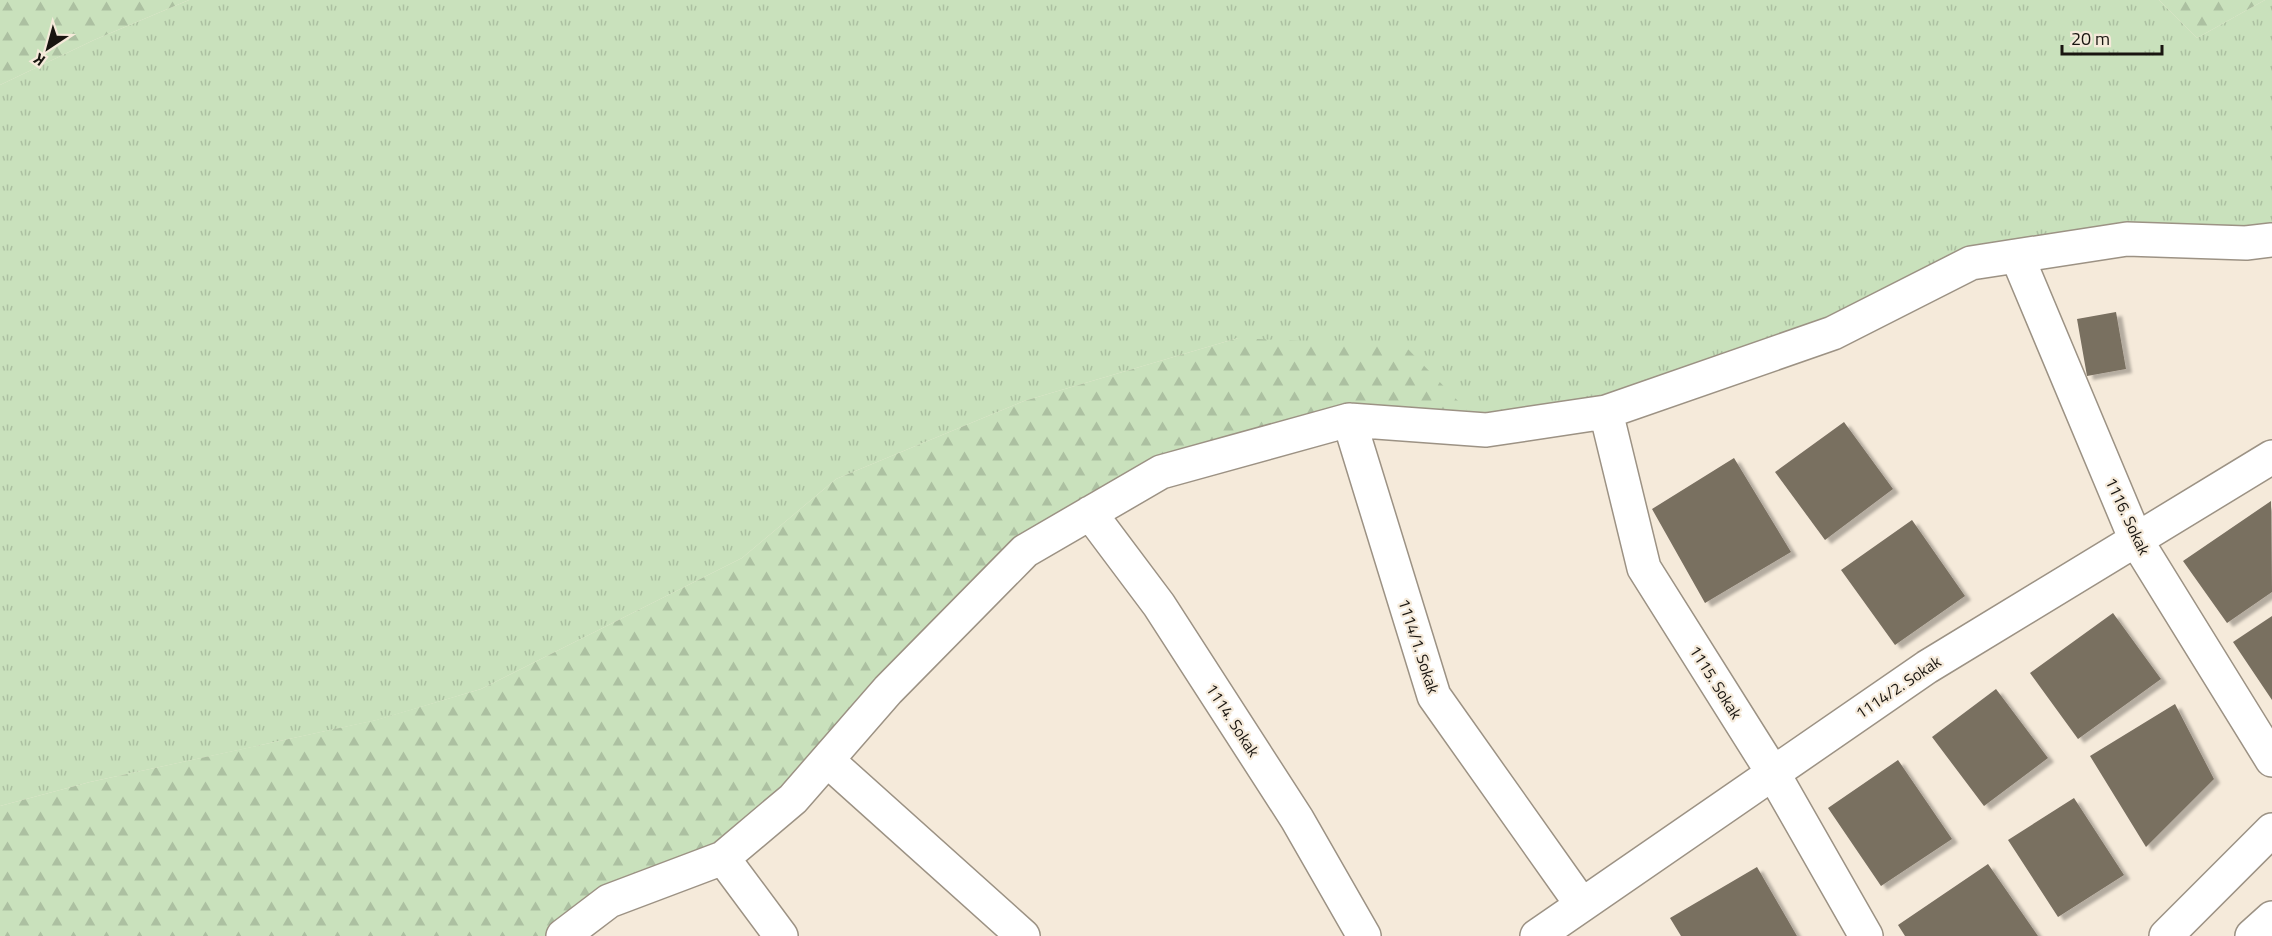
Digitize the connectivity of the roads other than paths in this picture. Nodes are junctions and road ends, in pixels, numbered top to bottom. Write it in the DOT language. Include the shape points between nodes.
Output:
graph roads {
  1 [pos="2272,240"];
  2 [pos="2017,256"];
  3 [pos="1606,412"];
  4 [pos="1349,420"];
  5 [pos="2272,457"];
  6 [pos="1090,513"];
  7 [pos="2136,540"];
  8 [pos="827,760"];
  9 [pos="2272,760"];
  10 [pos="1773,773"];
  11 [pos="2272,830"];
  12 [pos="723,858"];
  13 [pos="1582,905"];
  14 [pos="2272,918"];
  15 [pos="562,936"];
  16 [pos="781,936"];
  17 [pos="1023,936"];
  18 [pos="1364,936"];
  19 [pos="1537,936"];
  20 [pos="1866,936"];
  21 [pos="2166,936"];
  22 [pos="2252,936"];
  1 -- 2 [label="street" via="2246,243 2127,239"];
  2 -- 3 [label="street" via="1971,263 1833,333"];
  2 -- 7 [label="street, 1116. Sokak"];
  3 -- 4 [label="street" via="1486,430"];
  3 -- 10 [label="street, 1115. Sokak" via="1644,568"];
  4 -- 6 [label="street" via="1161,472"];
  4 -- 13 [label="street, 1114/1. Sokak" via="1434,696"];
  5 -- 7 [label="street, 1114/2. Sokak"];
  6 -- 8 [label="street" via="1025,550 888,690"];
  6 -- 18 [label="street, 1114. Sokak" via="1160,605 1297,819"];
  7 -- 9 [label="street, 1116. Sokak"];
  7 -- 10 [label="street, 1114/2. Sokak" via="1927,667"];
  8 -- 12 [label="street" via="793,799"];
  8 -- 17 [label="street"];
  10 -- 13 [label="street, 1114/2. Sokak"];
  10 -- 20 [label="street, 1115. Sokak"];
  11 -- 21 [label="street"];
  12 -- 15 [label="street" via="609,901"];
  12 -- 16 [label="street"];
  13 -- 19 [label="street, 1114/2. Sokak"];
  14 -- 22 [label="street"];
}
